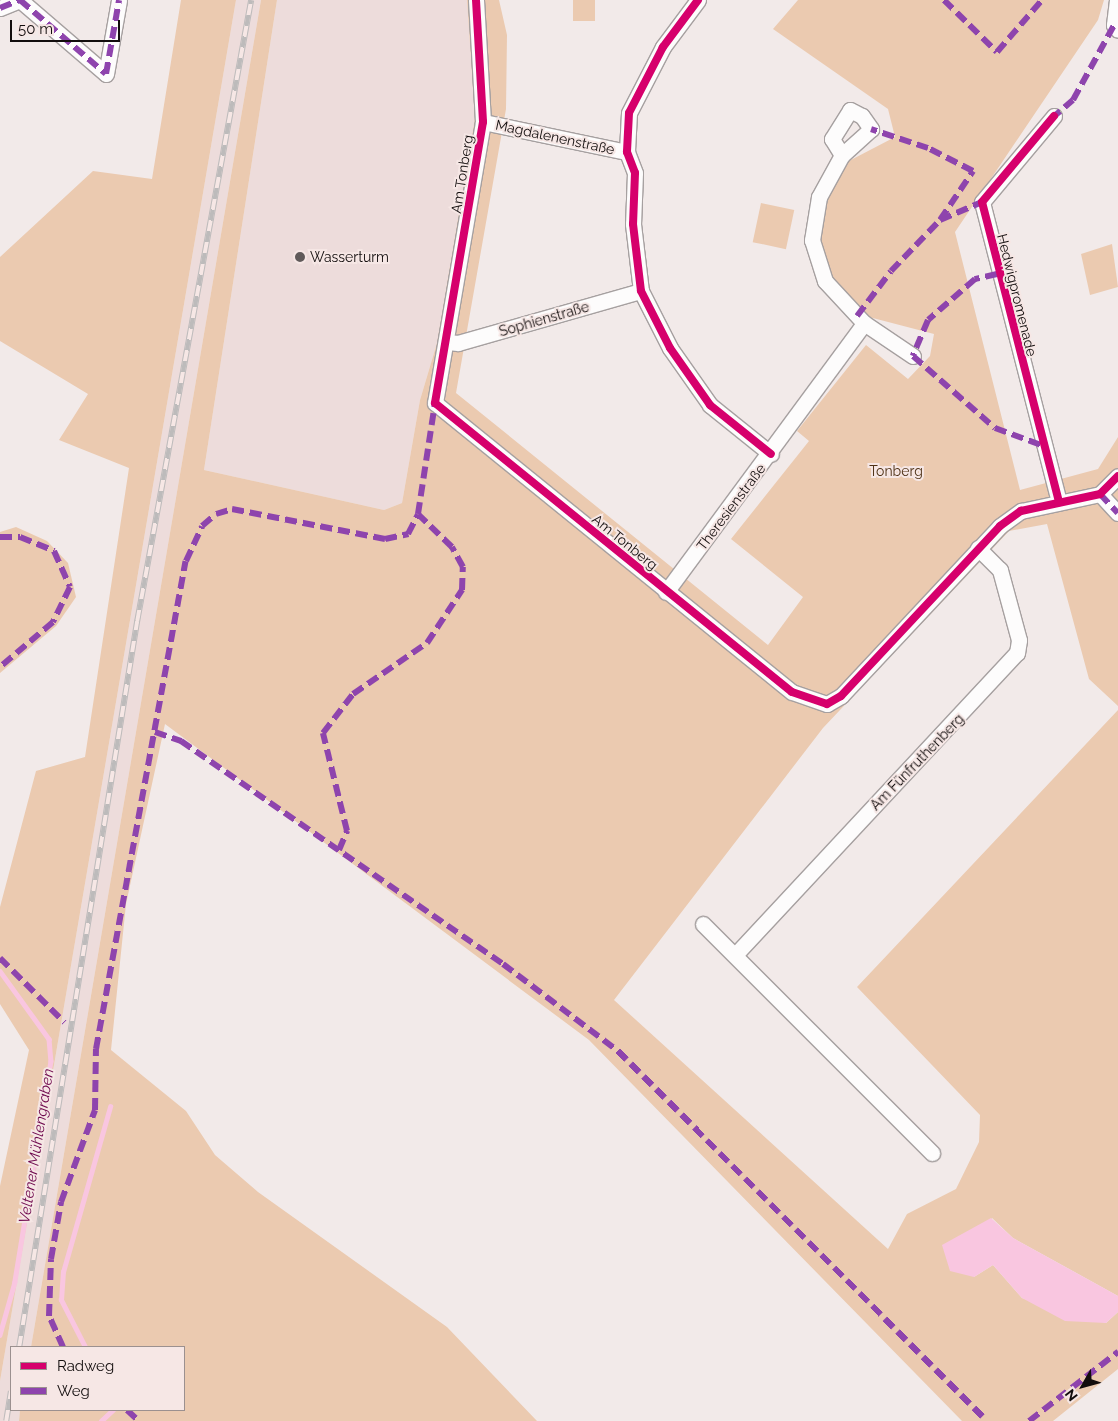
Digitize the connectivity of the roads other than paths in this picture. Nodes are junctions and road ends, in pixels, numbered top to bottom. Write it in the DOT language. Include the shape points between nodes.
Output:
graph roads {
  1 [pos="20,0"];
  2 [pos="119,0"];
  3 [pos="476,0"];
  4 [pos="698,0"];
  5 [pos="1117,0"];
  6 [pos="0,8"];
  7 [pos="1118,30"];
  8 [pos="1054,116"];
  9 [pos="483,122"];
  10 [pos="627,152"];
  11 [pos="842,155"];
  12 [pos="641,291"];
  13 [pos="864,324"];
  14 [pos="447,342"];
  15 [pos="913,356"];
  16 [pos="771,454"];
  17 [pos="1118,476"];
  18 [pos="1100,494"];
  19 [pos="1059,502"];
  20 [pos="1118,513"];
  21 [pos="978,548"];
  22 [pos="666,592"];
  23 [pos="703,924"];
  24 [pos="735,955"];
  25 [pos="932,1153"];
  1 -- 2 [label="street" via="106,74"];
  1 -- 6 [label="street"];
  3 -- 9 [label="street, Am Tonberg"];
  4 -- 10 [label="street" via="663,47 628,114"];
  5 -- 7 [label="street" via="1114,25"];
  8 -- 19 [label="street, Hedwigpromenade" via="982,202"];
  9 -- 10 [label="street, Magdalenenstraße"];
  9 -- 14 [label="street, Am Tonberg"];
  10 -- 12 [label="street" via="635,173 633,224"];
  11 -- 13 [label="street" via="819,197 812,240 825,282"];
  12 -- 14 [label="street, Sophienstraße" via="458,343"];
  12 -- 16 [label="street" via="670,348 710,406"];
  13 -- 15 [label="street"];
  13 -- 16 [label="street, Theresienstraße"];
  14 -- 22 [label="street, Am Tonberg" via="435,403"];
  16 -- 22 [label="street, Theresienstraße"];
  17 -- 18 [label="street"];
  18 -- 19 [label="street, Am Tonberg"];
  18 -- 20 [label="street"];
  19 -- 21 [label="street, Am Tonberg" via="1021,511"];
  21 -- 22 [label="street, Am Tonberg" via="855,686 826,704 792,692"];
  21 -- 24 [label="street, Am Fünfruthenberg" via="1000,570 1019,640 1017,653"];
  23 -- 24 [label="street"];
  24 -- 25 [label="street"];
}
